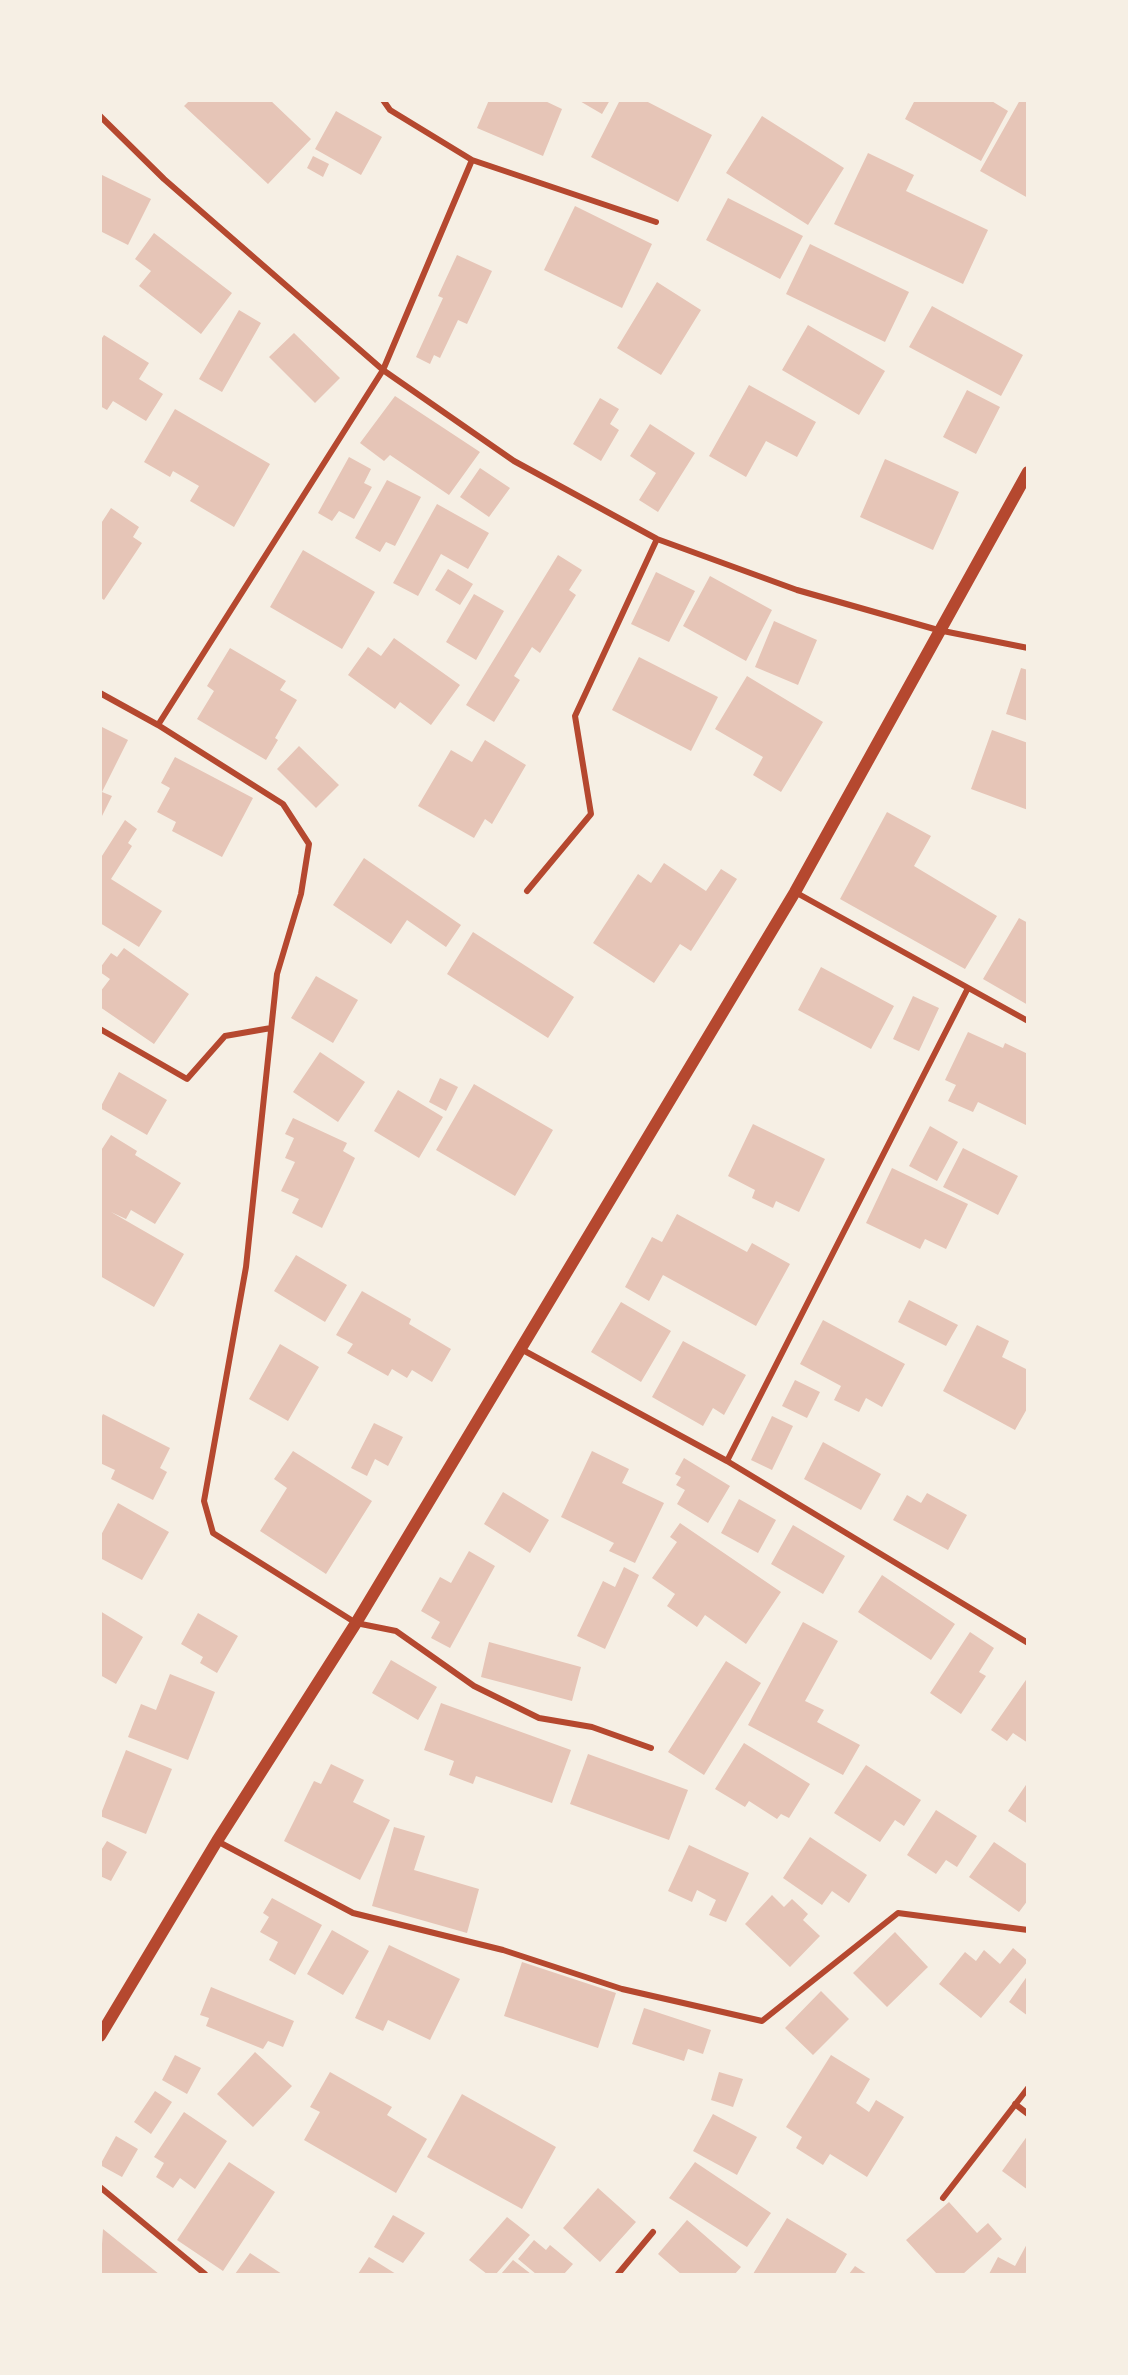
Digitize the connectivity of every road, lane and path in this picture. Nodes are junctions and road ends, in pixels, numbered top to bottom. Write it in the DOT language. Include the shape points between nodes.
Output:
graph roads {
  1 [pos="383,100"];
  2 [pos="100,116"];
  3 [pos="472,160"];
  4 [pos="656,222"];
  5 [pos="383,370"];
  6 [pos="1028,472"];
  7 [pos="657,539"];
  8 [pos="938,630"];
  9 [pos="1028,648"];
  10 [pos="100,693"];
  11 [pos="158,725"];
  12 [pos="526,891"];
  13 [pos="795,892"];
  14 [pos="968,988"];
  15 [pos="1028,1021"];
  16 [pos="271,1028"];
  17 [pos="100,1029"];
  18 [pos="521,1349"];
  19 [pos="727,1461"];
  20 [pos="356,1623"];
  21 [pos="1028,1643"];
  22 [pos="651,1748"];
  23 [pos="217,1841"];
  24 [pos="1028,1930"];
  25 [pos="100,2036"];
  26 [pos="1028,2088"];
  27 [pos="1015,2104"];
  28 [pos="1028,2114"];
  29 [pos="100,2187"];
  30 [pos="944,2199"];
  31 [pos="652,2232"];
  32 [pos="205,2274"];
  33 [pos="618,2274"];
  1 -- 3 [label="street" via="390,110"];
  2 -- 5 [label="street" via="165,179"];
  3 -- 4 [label="street"];
  3 -- 5 [label="street"];
  5 -- 7 [label="street" via="514,461"];
  5 -- 11 [label="street"];
  6 -- 8 [label="main road"];
  7 -- 8 [label="street" via="797,590"];
  7 -- 12 [label="street" via="575,716 591,814"];
  8 -- 9 [label="street"];
  8 -- 13 [label="main road"];
  10 -- 11 [label="street"];
  11 -- 16 [label="street" via="284,804 309,844 301,894 277,974"];
  13 -- 14 [label="street"];
  13 -- 18 [label="main road"];
  14 -- 15 [label="street"];
  14 -- 19 [label="street"];
  16 -- 17 [label="street" via="225,1036 187,1079"];
  16 -- 20 [label="street" via="246,1267 204,1501 213,1533"];
  18 -- 19 [label="street"];
  18 -- 20 [label="main road"];
  19 -- 21 [label="street"];
  20 -- 22 [label="street" via="396,1631 474,1686 539,1718 592,1726"];
  20 -- 23 [label="main road"];
  23 -- 24 [label="street" via="353,1913 503,1950 622,1989 762,2021 898,1913"];
  23 -- 25 [label="main road"];
  26 -- 27 [label="street"];
  27 -- 28 [label="street"];
  27 -- 30 [label="street"];
  29 -- 32 [label="street"];
  31 -- 33 [label="street"];
}
